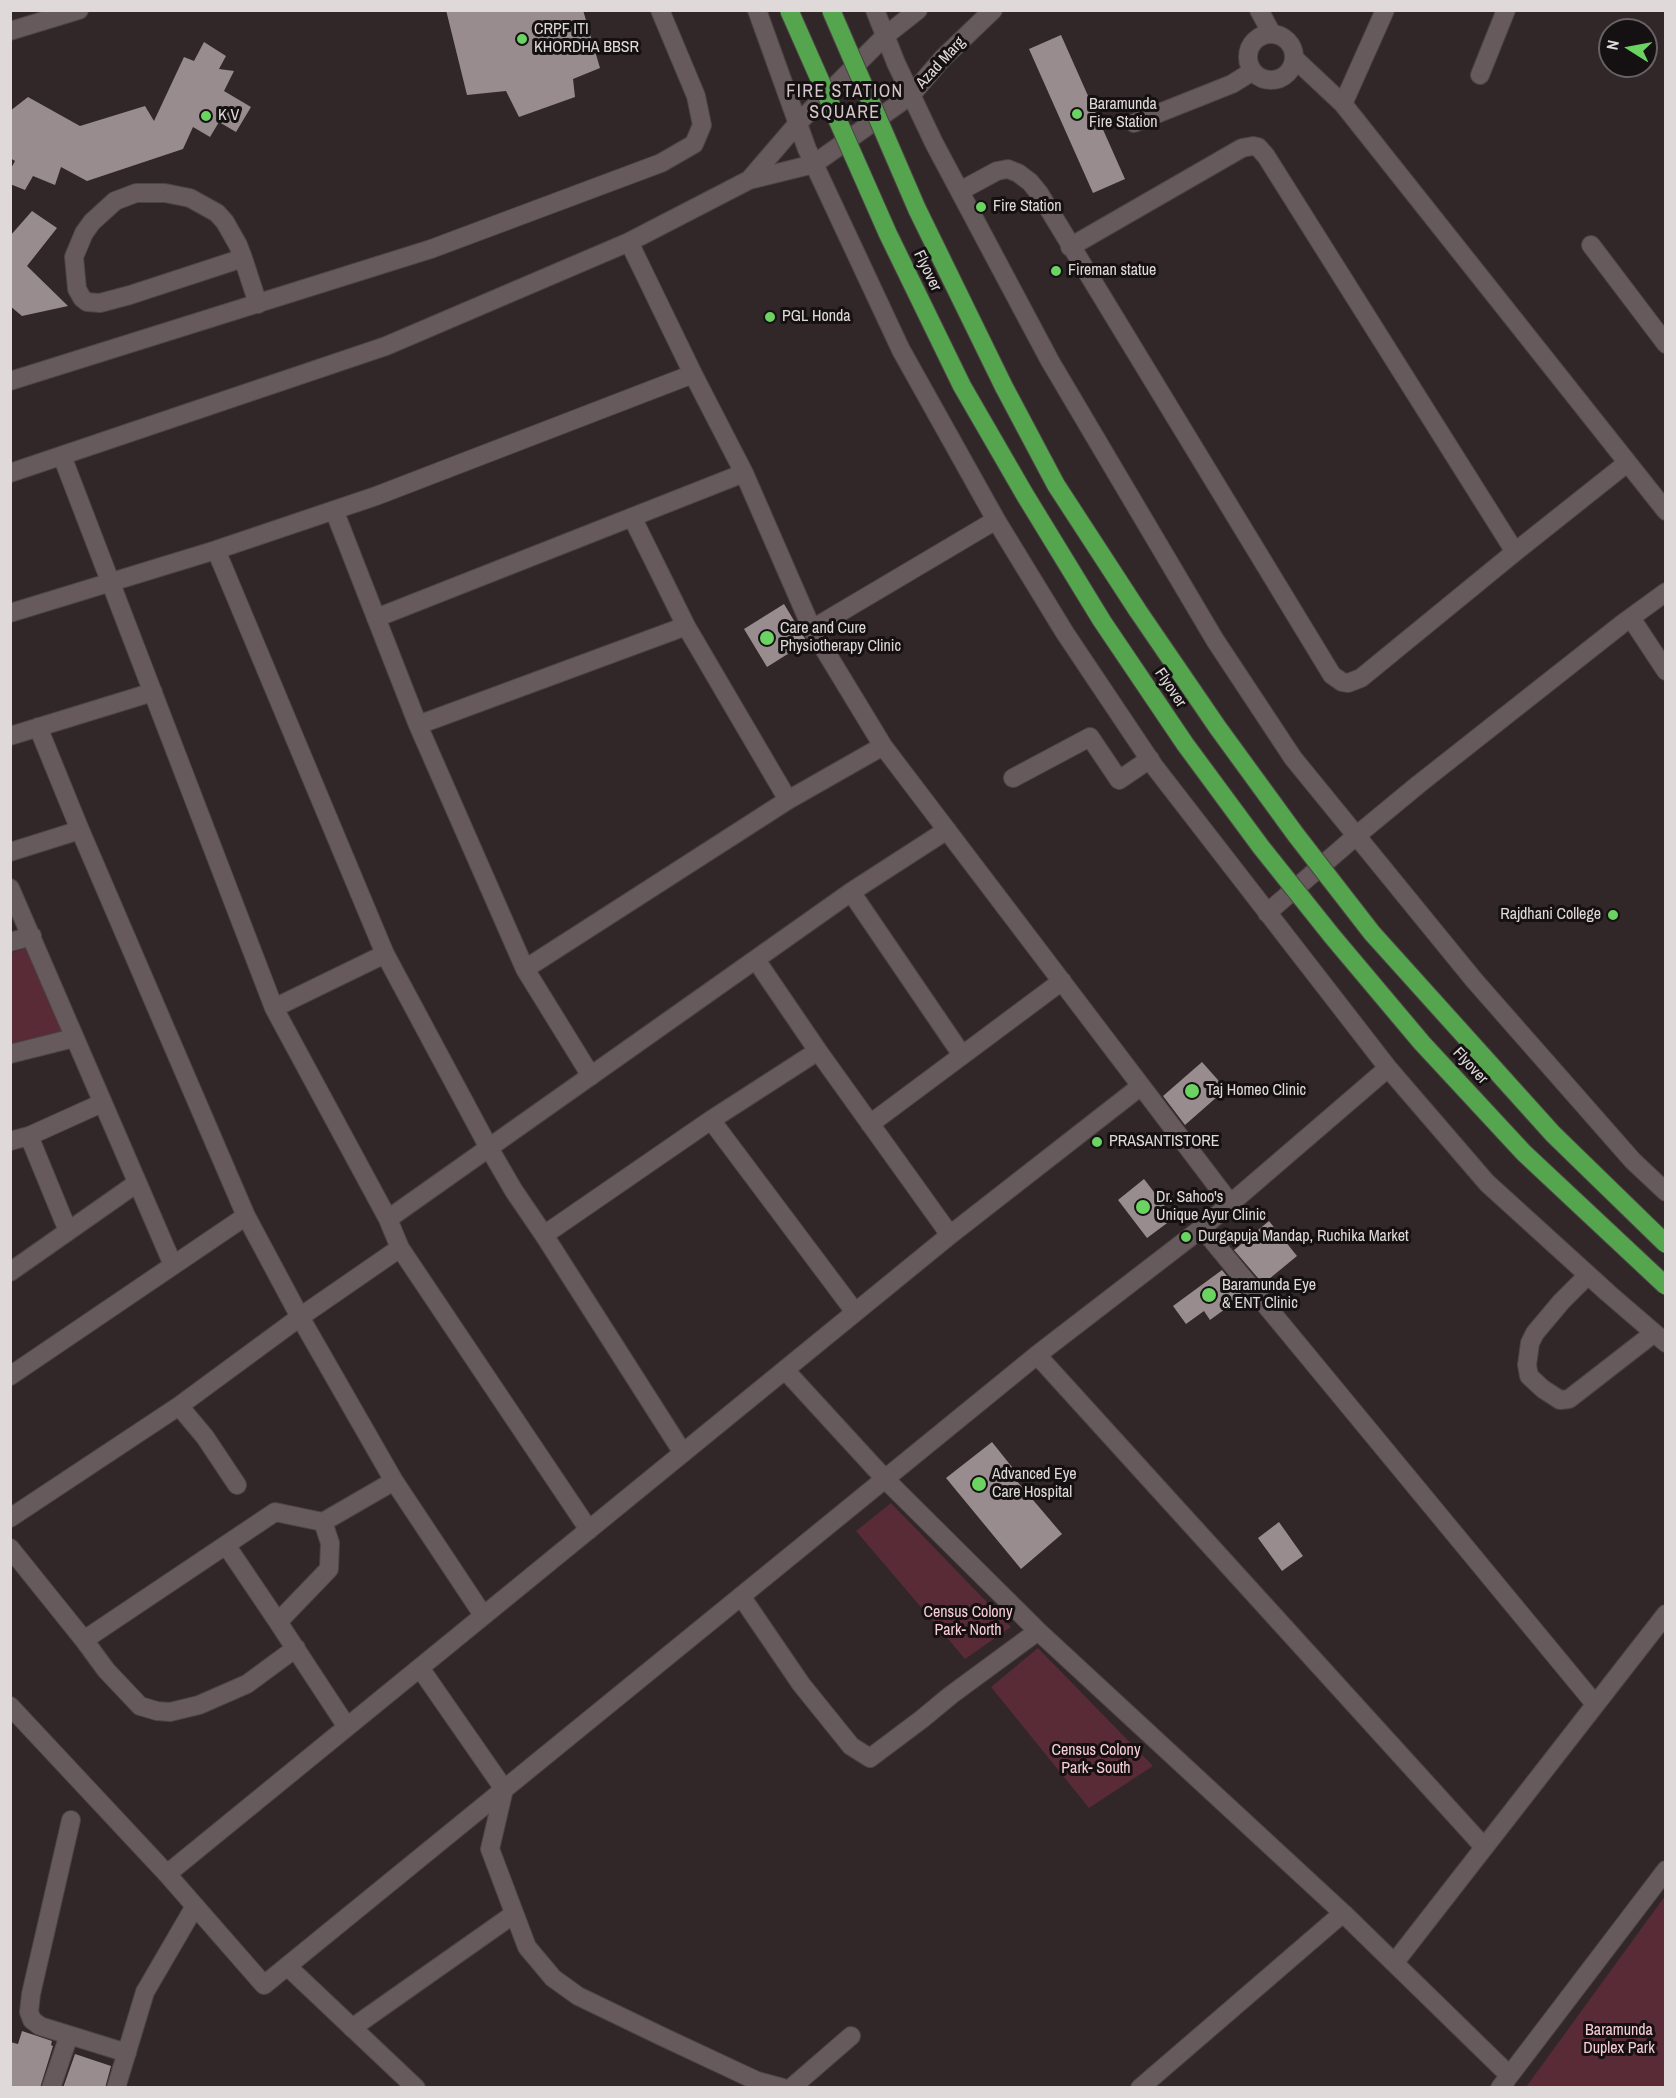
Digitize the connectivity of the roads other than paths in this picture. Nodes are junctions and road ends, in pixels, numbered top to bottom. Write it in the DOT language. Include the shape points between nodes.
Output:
graph roads {
  1 [pos="79,10"];
  2 [pos="660,10"];
  3 [pos="757,10"];
  4 [pos="789,10"];
  5 [pos="831,10"];
  6 [pos="875,10"];
  7 [pos="918,10"];
  8 [pos="993,10"];
  9 [pos="1259,10"];
  10 [pos="1385,10"];
  11 [pos="1506,10"];
  12 [pos="10,31"];
  13 [pos="1272,34"];
  14 [pos="885,36"];
  15 [pos="1294,58"];
  16 [pos="1253,71"];
  17 [pos="1480,75"];
  18 [pos="912,95"];
  19 [pos="1343,104"];
  20 [pos="798,123"];
  21 [pos="1134,123"];
  22 [pos="814,164"];
  23 [pos="749,180"];
  24 [pos="960,191"];
  25 [pos="629,242"];
  26 [pos="1591,245"];
  27 [pos="1070,247"];
  28 [pos="243,258"];
  29 [pos="258,304"];
  30 [pos="1665,344"];
  31 [pos="693,374"];
  32 [pos="10,381"];
  33 [pos="62,456"];
  34 [pos="1628,463"];
  35 [pos="744,473"];
  36 [pos="10,474"];
  37 [pos="333,510"];
  38 [pos="1665,511"];
  39 [pos="632,517"];
  40 [pos="996,520"];
  41 [pos="216,550"];
  42 [pos="1515,552"];
  43 [pos="110,581"];
  44 [pos="1665,592"];
  45 [pos="10,613"];
  46 [pos="376,618"];
  47 [pos="1631,618"];
  48 [pos="686,626"];
  49 [pos="812,629"];
  50 [pos="1665,671"];
  51 [pos="153,692"];
  52 [pos="418,725"];
  53 [pos="38,727"];
  54 [pos="10,736"];
  55 [pos="883,746"];
  56 [pos="1150,759"];
  57 [pos="1013,778"];
  58 [pos="788,800"];
  59 [pos="80,830"];
  60 [pos="947,830"];
  61 [pos="1356,836"];
  62 [pos="10,852"];
  63 [pos="10,888"];
  64 [pos="851,892"];
  65 [pos="1267,913"];
  66 [pos="32,936"];
  67 [pos="10,942"];
  68 [pos="385,954"];
  69 [pos="756,960"];
  70 [pos="525,969"];
  71 [pos="1062,981"];
  72 [pos="274,1008"];
  73 [pos="74,1038"];
  74 [pos="818,1051"];
  75 [pos="10,1054"];
  76 [pos="962,1055"];
  77 [pos="1388,1068"];
  78 [pos="591,1076"];
  79 [pos="1141,1086"];
  80 [pos="102,1103"];
  81 [pos="711,1120"];
  82 [pos="870,1124"];
  83 [pos="30,1136"];
  84 [pos="10,1141"];
  85 [pos="489,1148"];
  86 [pos="137,1183"];
  87 [pos="1665,1192"];
  88 [pos="1230,1203"];
  89 [pos="246,1216"];
  90 [pos="388,1219"];
  91 [pos="1202,1228"];
  92 [pos="68,1231"];
  93 [pos="950,1234"];
  94 [pos="544,1235"];
  95 [pos="1665,1244"];
  96 [pos="400,1248"];
  97 [pos="174,1266"];
  98 [pos="10,1272"];
  99 [pos="1588,1275"];
  100 [pos="1665,1286"];
  101 [pos="855,1312"];
  102 [pos="300,1317"];
  103 [pos="1660,1338"];
  104 [pos="1037,1355"];
  105 [pos="785,1370"];
  106 [pos="10,1376"];
  107 [pos="179,1406"];
  108 [pos="683,1453"];
  109 [pos="885,1479"];
  110 [pos="393,1481"];
  111 [pos="237,1485"];
  112 [pos="10,1518"];
  113 [pos="323,1522"];
  114 [pos="589,1530"];
  115 [pos="226,1545"];
  116 [pos="10,1548"];
  117 [pos="741,1596"];
  118 [pos="1665,1614"];
  119 [pos="483,1615"];
  120 [pos="278,1622"];
  121 [pos="1038,1631"];
  122 [pos="84,1640"];
  123 [pos="296,1648"];
  124 [pos="420,1668"];
  125 [pos="1595,1704"];
  126 [pos="10,1707"];
  127 [pos="347,1727"];
  128 [pos="504,1789"];
  129 [pos="71,1820"];
  130 [pos="1484,1847"];
  131 [pos="1665,1870"];
  132 [pos="167,1874"];
  133 [pos="195,1906"];
  134 [pos="1343,1913"];
  135 [pos="514,1914"];
  136 [pos="1395,1962"];
  137 [pos="287,1966"];
  138 [pos="352,2028"];
  139 [pos="69,2035"];
  140 [pos="851,2036"];
  141 [pos="127,2053"];
  142 [pos="1504,2081"];
  143 [pos="51,2088"];
  144 [pos="116,2088"];
  145 [pos="416,2088"];
  146 [pos="783,2088"];
  147 [pos="791,2088"];
  148 [pos="1140,2088"];
  1 -- 12 [label="street"];
  2 -- 29 [label="street" via="696,96 702,125 694,144 661,163 431,249"];
  3 -- 20 [label="street"];
  4 -- 100 [label="highway, Flyover, bridge" via="888,234 962,386 1102,621 1185,744 1275,865 1422,1043 1524,1153"];
  5 -- 95 [label="highway, Flyover, bridge" via="917,209 1004,387 1056,485 1138,611 1282,818 1372,933 1553,1134"];
  6 -- 14 [label="street"];
  7 -- 14 [label="street"];
  8 -- 18 [label="street, Azad Marg" via="943,58"];
  9 -- 13 [label="street"];
  10 -- 19 [label="street"];
  11 -- 17 [label="street"];
  13 -- 15 [label="street" via="1286,39"];
  13 -- 16 [label="street" via="1258,38 1250,49 1248,57"];
  14 -- 18 [label="street"];
  14 -- 20 [label="street"];
  15 -- 16 [label="street" via="1288,73 1281,78 1266,80"];
  15 -- 19 [label="street"];
  16 -- 21 [label="street" via="1232,84"];
  18 -- 22 [label="street, Azad Marg"];
  18 -- 24 [label="street"];
  19 -- 34 [label="street"];
  20 -- 22 [label="street"];
  20 -- 23 [label="street"];
  22 -- 23 [label="street, Azad Marg"];
  22 -- 40 [label="street" via="901,350"];
  23 -- 25 [label="street"];
  24 -- 27 [label="street" via="997,171 1008,169 1018,173 1039,193"];
  24 -- 61 [label="street" via="1050,361 1215,640 1293,758"];
  25 -- 31 [label="street"];
  25 -- 33 [label="street" via="386,346"];
  26 -- 30 [label="street"];
  27 -- 42 [label="street" via="1242,148 1258,147"];
  27 -- 42 [label="street" via="1338,680 1348,683 1361,678"];
  28 -- 28 [label="street" via="225,222 209,208 190,198 165,193 136,194 115,201 92,222 74,257 77,289 82,298 100,303"];
  28 -- 29 [label="street"];
  29 -- 32 [label="street"];
  31 -- 35 [label="street"];
  31 -- 37 [label="street"];
  33 -- 36 [label="street"];
  33 -- 43 [label="street"];
  34 -- 38 [label="street"];
  34 -- 42 [label="street"];
  35 -- 39 [label="street"];
  35 -- 49 [label="street"];
  37 -- 41 [label="street"];
  37 -- 46 [label="street"];
  39 -- 46 [label="street"];
  39 -- 48 [label="street"];
  40 -- 49 [label="street"];
  40 -- 56 [label="street" via="1065,633"];
  41 -- 43 [label="street"];
  41 -- 68 [label="street"];
  43 -- 45 [label="street"];
  43 -- 51 [label="street"];
  44 -- 47 [label="street"];
  46 -- 52 [label="street"];
  47 -- 50 [label="street"];
  47 -- 61 [label="street"];
  48 -- 52 [label="street"];
  48 -- 58 [label="street"];
  49 -- 55 [label="street"];
  51 -- 53 [label="street"];
  51 -- 72 [label="street"];
  52 -- 70 [label="street"];
  53 -- 54 [label="street"];
  53 -- 59 [label="street"];
  55 -- 58 [label="street"];
  55 -- 60 [label="street"];
  56 -- 57 [label="street" via="1119,780 1090,737"];
  56 -- 65 [label="street"];
  58 -- 70 [label="street"];
  59 -- 62 [label="street"];
  59 -- 89 [label="street"];
  60 -- 64 [label="street"];
  60 -- 71 [label="street"];
  61 -- 65 [label="street"];
  61 -- 87 [label="street" via="1474,980 1633,1161"];
  63 -- 66 [label="street"];
  64 -- 69 [label="street"];
  64 -- 76 [label="street"];
  65 -- 77 [label="street"];
  66 -- 67 [label="street"];
  66 -- 73 [label="street"];
  68 -- 72 [label="street"];
  68 -- 85 [label="street"];
  69 -- 74 [label="street"];
  69 -- 78 [label="street"];
  70 -- 78 [label="street"];
  71 -- 76 [label="street"];
  71 -- 79 [label="street"];
  72 -- 90 [label="street"];
  73 -- 75 [label="street"];
  73 -- 80 [label="street"];
  74 -- 81 [label="street"];
  74 -- 82 [label="street"];
  76 -- 82 [label="street"];
  77 -- 88 [label="street"];
  77 -- 99 [label="street" via="1487,1183"];
  78 -- 85 [label="street"];
  79 -- 88 [label="street"];
  79 -- 93 [label="street"];
  80 -- 83 [label="street"];
  80 -- 86 [label="street"];
  81 -- 94 [label="street"];
  81 -- 101 [label="street"];
  82 -- 93 [label="street"];
  83 -- 84 [label="street"];
  83 -- 92 [label="street"];
  85 -- 90 [label="street"];
  85 -- 94 [label="street"];
  86 -- 92 [label="street"];
  86 -- 97 [label="street"];
  88 -- 91 [label="street"];
  89 -- 97 [label="street"];
  89 -- 102 [label="street"];
  90 -- 96 [label="street"];
  91 -- 104 [label="street"];
  91 -- 125 [label="street"];
  92 -- 98 [label="street"];
  93 -- 101 [label="street"];
  94 -- 108 [label="street"];
  96 -- 102 [label="street"];
  96 -- 114 [label="street"];
  97 -- 106 [label="street"];
  99 -- 103 [label="street"];
  99 -- 103 [label="street" via="1530,1342 1529,1376 1543,1389 1560,1400 1569,1399"];
  101 -- 105 [label="street"];
  102 -- 107 [label="street"];
  102 -- 110 [label="street"];
  104 -- 109 [label="street"];
  104 -- 130 [label="street"];
  105 -- 108 [label="street"];
  105 -- 109 [label="street"];
  107 -- 111 [label="street"];
  107 -- 112 [label="street"];
  108 -- 114 [label="street"];
  109 -- 117 [label="street"];
  109 -- 121 [label="street"];
  110 -- 113 [label="street"];
  110 -- 119 [label="street"];
  113 -- 115 [label="street" via="275,1512"];
  113 -- 120 [label="street" via="330,1543 329,1569"];
  114 -- 119 [label="street"];
  115 -- 120 [label="street"];
  115 -- 122 [label="street"];
  116 -- 122 [label="street"];
  117 -- 121 [label="street" via="801,1684 851,1746 870,1758"];
  117 -- 128 [label="street"];
  118 -- 125 [label="street"];
  119 -- 124 [label="street"];
  120 -- 123 [label="street"];
  121 -- 134 [label="street"];
  122 -- 123 [label="street" via="140,1706 171,1712 199,1705 247,1684"];
  123 -- 127 [label="street"];
  124 -- 127 [label="street"];
  124 -- 128 [label="street"];
  125 -- 130 [label="street"];
  126 -- 132 [label="street"];
  127 -- 132 [label="street"];
  128 -- 135 [label="street" via="490,1849"];
  128 -- 137 [label="street"];
  129 -- 139 [label="street" via="29,2012 40,2026"];
  130 -- 136 [label="street"];
  131 -- 142 [label="street"];
  132 -- 133 [label="street"];
  133 -- 137 [label="street" via="264,1985"];
  133 -- 141 [label="street" via="145,1992"];
  134 -- 136 [label="street"];
  134 -- 148 [label="street"];
  135 -- 138 [label="street"];
  135 -- 146 [label="street" via="527,1947 553,1978 578,1996 757,2081"];
  136 -- 142 [label="street"];
  137 -- 138 [label="street"];
  138 -- 145 [label="street"];
  139 -- 141 [label="street"];
  139 -- 143 [label="street"];
  140 -- 147 [label="street"];
  141 -- 144 [label="street"];
}
